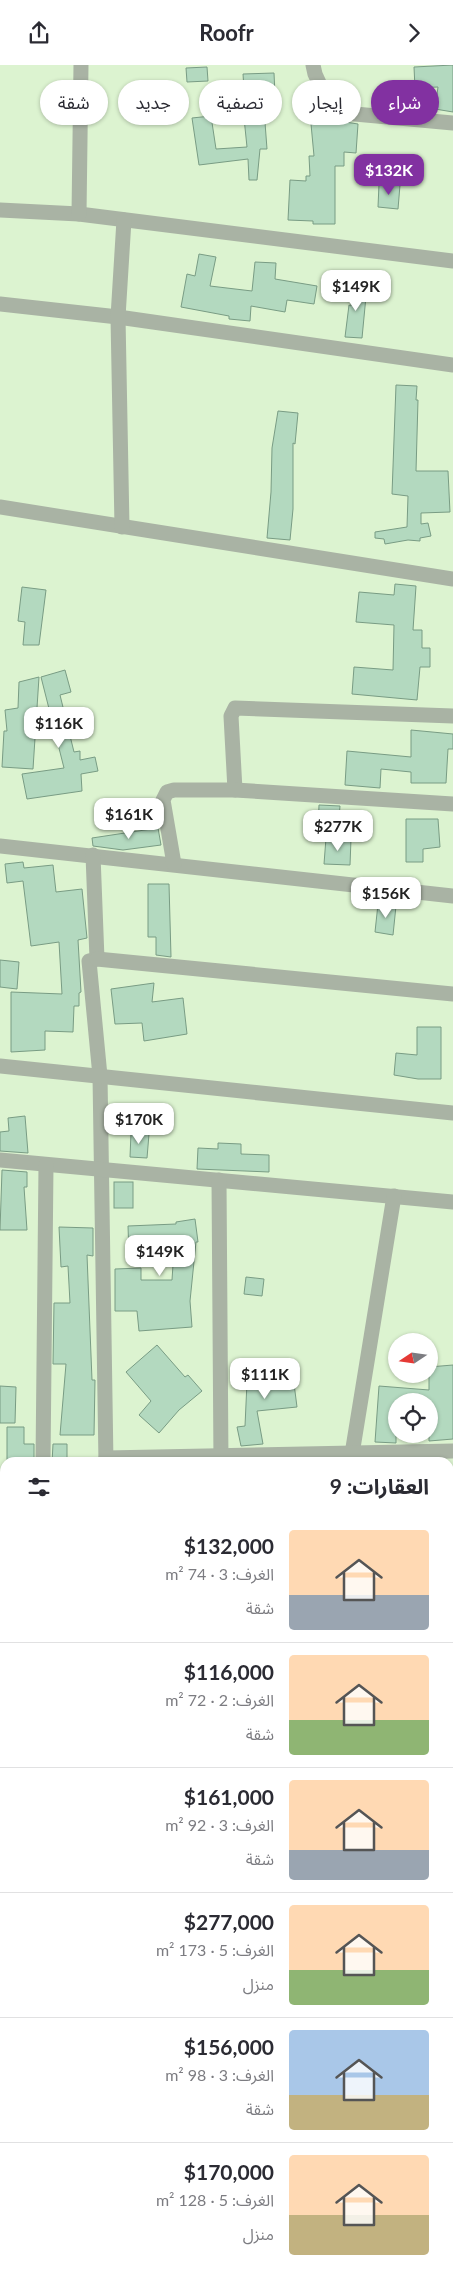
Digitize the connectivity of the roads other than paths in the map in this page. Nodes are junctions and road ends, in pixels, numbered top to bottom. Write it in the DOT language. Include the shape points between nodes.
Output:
graph roads {
  1 [pos="81,65"];
  2 [pos="313,65"];
  3 [pos="453,123"];
  4 [pos="0,210"];
  5 [pos="79,214"];
  6 [pos="124,220"];
  7 [pos="453,261"];
  8 [pos="0,304"];
  9 [pos="118,317"];
  10 [pos="453,365"];
  11 [pos="0,507"];
  12 [pos="0,512"];
  13 [pos="122,527"];
  14 [pos="453,579"];
  15 [pos="453,716"];
  16 [pos="235,790"];
  17 [pos="453,804"];
  18 [pos="0,846"];
  19 [pos="93,855"];
  20 [pos="174,864"];
  21 [pos="453,895"];
  22 [pos="97,959"];
  23 [pos="453,994"];
  24 [pos="0,1066"];
  25 [pos="100,1076"];
  26 [pos="453,1113"];
  27 [pos="0,1160"];
  28 [pos="46,1165"];
  29 [pos="101,1171"];
  30 [pos="219,1180"];
  31 [pos="394,1196"];
  32 [pos="453,1202"];
  33 [pos="453,1451"];
  34 [pos="352,1454"];
  35 [pos="43,1457"];
  36 [pos="106,1457"];
  37 [pos="221,1457"];
  38 [pos="286,1457"];
  1 -- 5 [label="street"];
  2 -- 3 [label="street" via="325,96 344,113"];
  4 -- 5 [label="street"];
  5 -- 6 [label="street"];
  6 -- 7 [label="street"];
  6 -- 9 [label="street"];
  8 -- 9 [label="street"];
  9 -- 10 [label="street"];
  9 -- 13 [label="street"];
  11 -- 12 [label="street"];
  11 -- 13 [label="street"];
  13 -- 14 [label="street"];
  15 -- 16 [label="street" via="235,709 231,716"];
  16 -- 17 [label="street"];
  16 -- 20 [label="street" via="167,792 163,799"];
  18 -- 19 [label="street"];
  19 -- 20 [label="street"];
  19 -- 22 [label="street"];
  20 -- 21 [label="street"];
  22 -- 23 [label="street"];
  22 -- 25 [label="street" via="89,961"];
  24 -- 25 [label="street"];
  25 -- 26 [label="street"];
  25 -- 29 [label="street"];
  27 -- 28 [label="street"];
  28 -- 29 [label="street"];
  28 -- 35 [label="street"];
  29 -- 30 [label="street"];
  29 -- 36 [label="street"];
  30 -- 31 [label="street"];
  30 -- 37 [label="street"];
  31 -- 32 [label="street"];
  31 -- 34 [label="street"];
  33 -- 34 [label="street"];
  34 -- 38 [label="street"];
}
